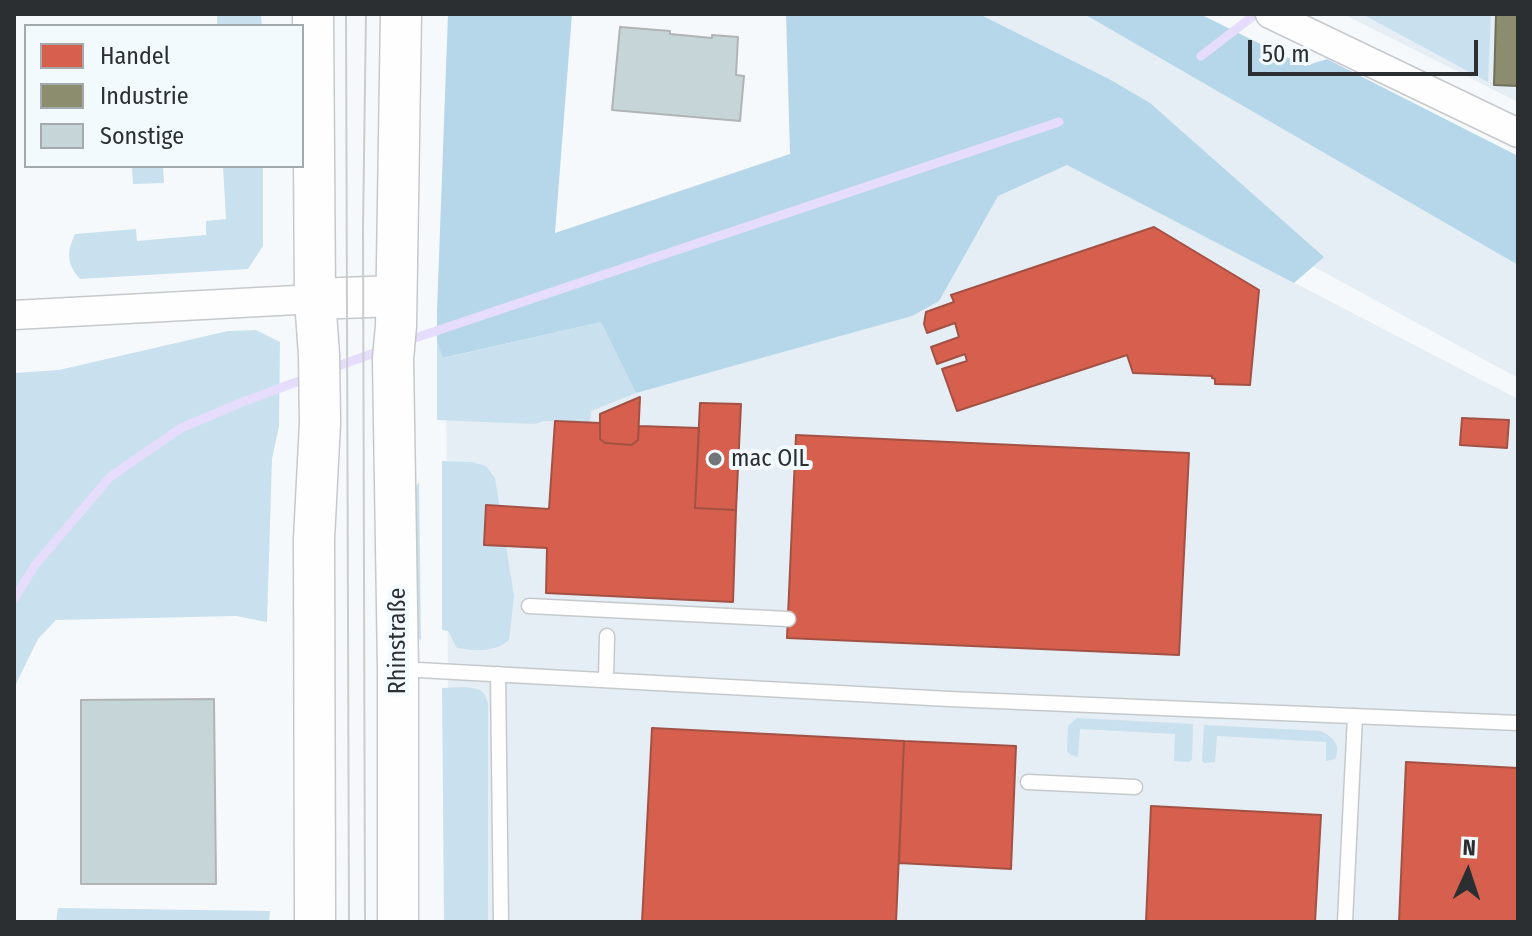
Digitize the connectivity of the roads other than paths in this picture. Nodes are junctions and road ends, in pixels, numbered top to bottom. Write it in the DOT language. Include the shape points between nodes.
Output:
graph roads {
  1 [pos="313,14"];
  2 [pos="401,14"];
  3 [pos="1270,14"];
  4 [pos="1518,133"];
  5 [pos="315,299"];
  6 [pos="59,312"];
  7 [pos="14,315"];
  8 [pos="395,327"];
  9 [pos="14,337"];
  10 [pos="529,606"];
  11 [pos="788,619"];
  12 [pos="607,636"];
  13 [pos="398,669"];
  14 [pos="498,674"];
  15 [pos="606,680"];
  16 [pos="1355,716"];
  17 [pos="1518,723"];
  18 [pos="1028,782"];
  19 [pos="1135,787"];
  20 [pos="315,922"];
  21 [pos="398,922"];
  22 [pos="501,922"];
  23 [pos="1345,922"];
  1 -- 5 [label="main road"];
  2 -- 8 [label="main road, Rhinstraße"];
  3 -- 4 [label="street"];
  5 -- 6 [label="street"];
  5 -- 8 [label="main road"];
  5 -- 20 [label="main road" via="320,423 314,539"];
  6 -- 7 [label="street"];
  6 -- 9 [label="street"];
  8 -- 13 [label="main road, Rhinstraße"];
  10 -- 11 [label="lane"];
  12 -- 15 [label="lane"];
  13 -- 14 [label="lane"];
  13 -- 21 [label="main road, Rhinstraße"];
  14 -- 15 [label="lane"];
  14 -- 22 [label="lane"];
  15 -- 16 [label="lane"];
  16 -- 17 [label="lane"];
  16 -- 23 [label="lane"];
  18 -- 19 [label="lane"];
}
